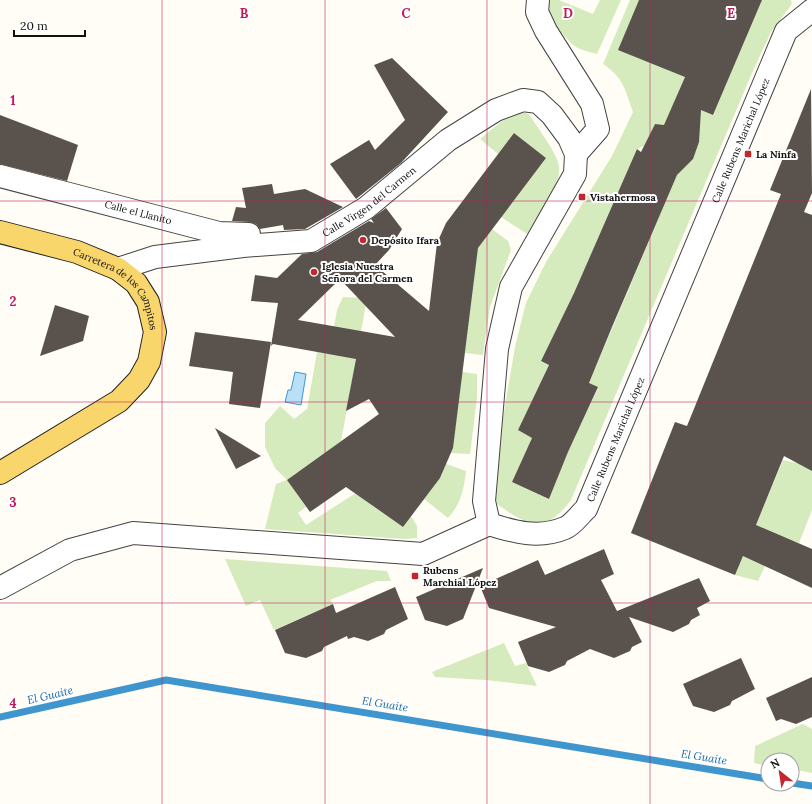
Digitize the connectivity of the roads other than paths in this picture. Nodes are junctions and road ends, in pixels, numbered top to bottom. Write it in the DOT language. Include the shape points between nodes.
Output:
graph roads {
  1 [pos="538,0"];
  2 [pos="812,10"];
  3 [pos="576,154"];
  4 [pos="0,176"];
  5 [pos="0,232"];
  6 [pos="275,244"];
  7 [pos="118,269"];
  8 [pos="0,473"];
  9 [pos="489,524"];
  10 [pos="0,588"];
  1 -- 3 [label="street" via="537,12 546,31 592,104 598,129"];
  2 -- 9 [label="street, Calle Rubens Marichal López" via="786,31 586,509 567,528 544,534 520,533"];
  3 -- 6 [label="street, Calle Virgen del Carmen" via="569,138 552,115 538,102 523,100 496,110 448,140 366,208 311,241"];
  3 -- 9 [label="street" via="575,174 511,287 497,349 484,501"];
  4 -- 6 [label="street, Calle el Llanito" via="219,233 262,234"];
  5 -- 7 [label="main road, Carretera de los Campitos" via="78,252"];
  6 -- 7 [label="street, Calle Virgen del Carmen" via="156,257"];
  7 -- 8 [label="main road, Carretera de los Campitos" via="136,283 148,302 155,332 149,362 139,380 119,401"];
  9 -- 10 [label="street" via="423,554 133,533 70,550"];
}
